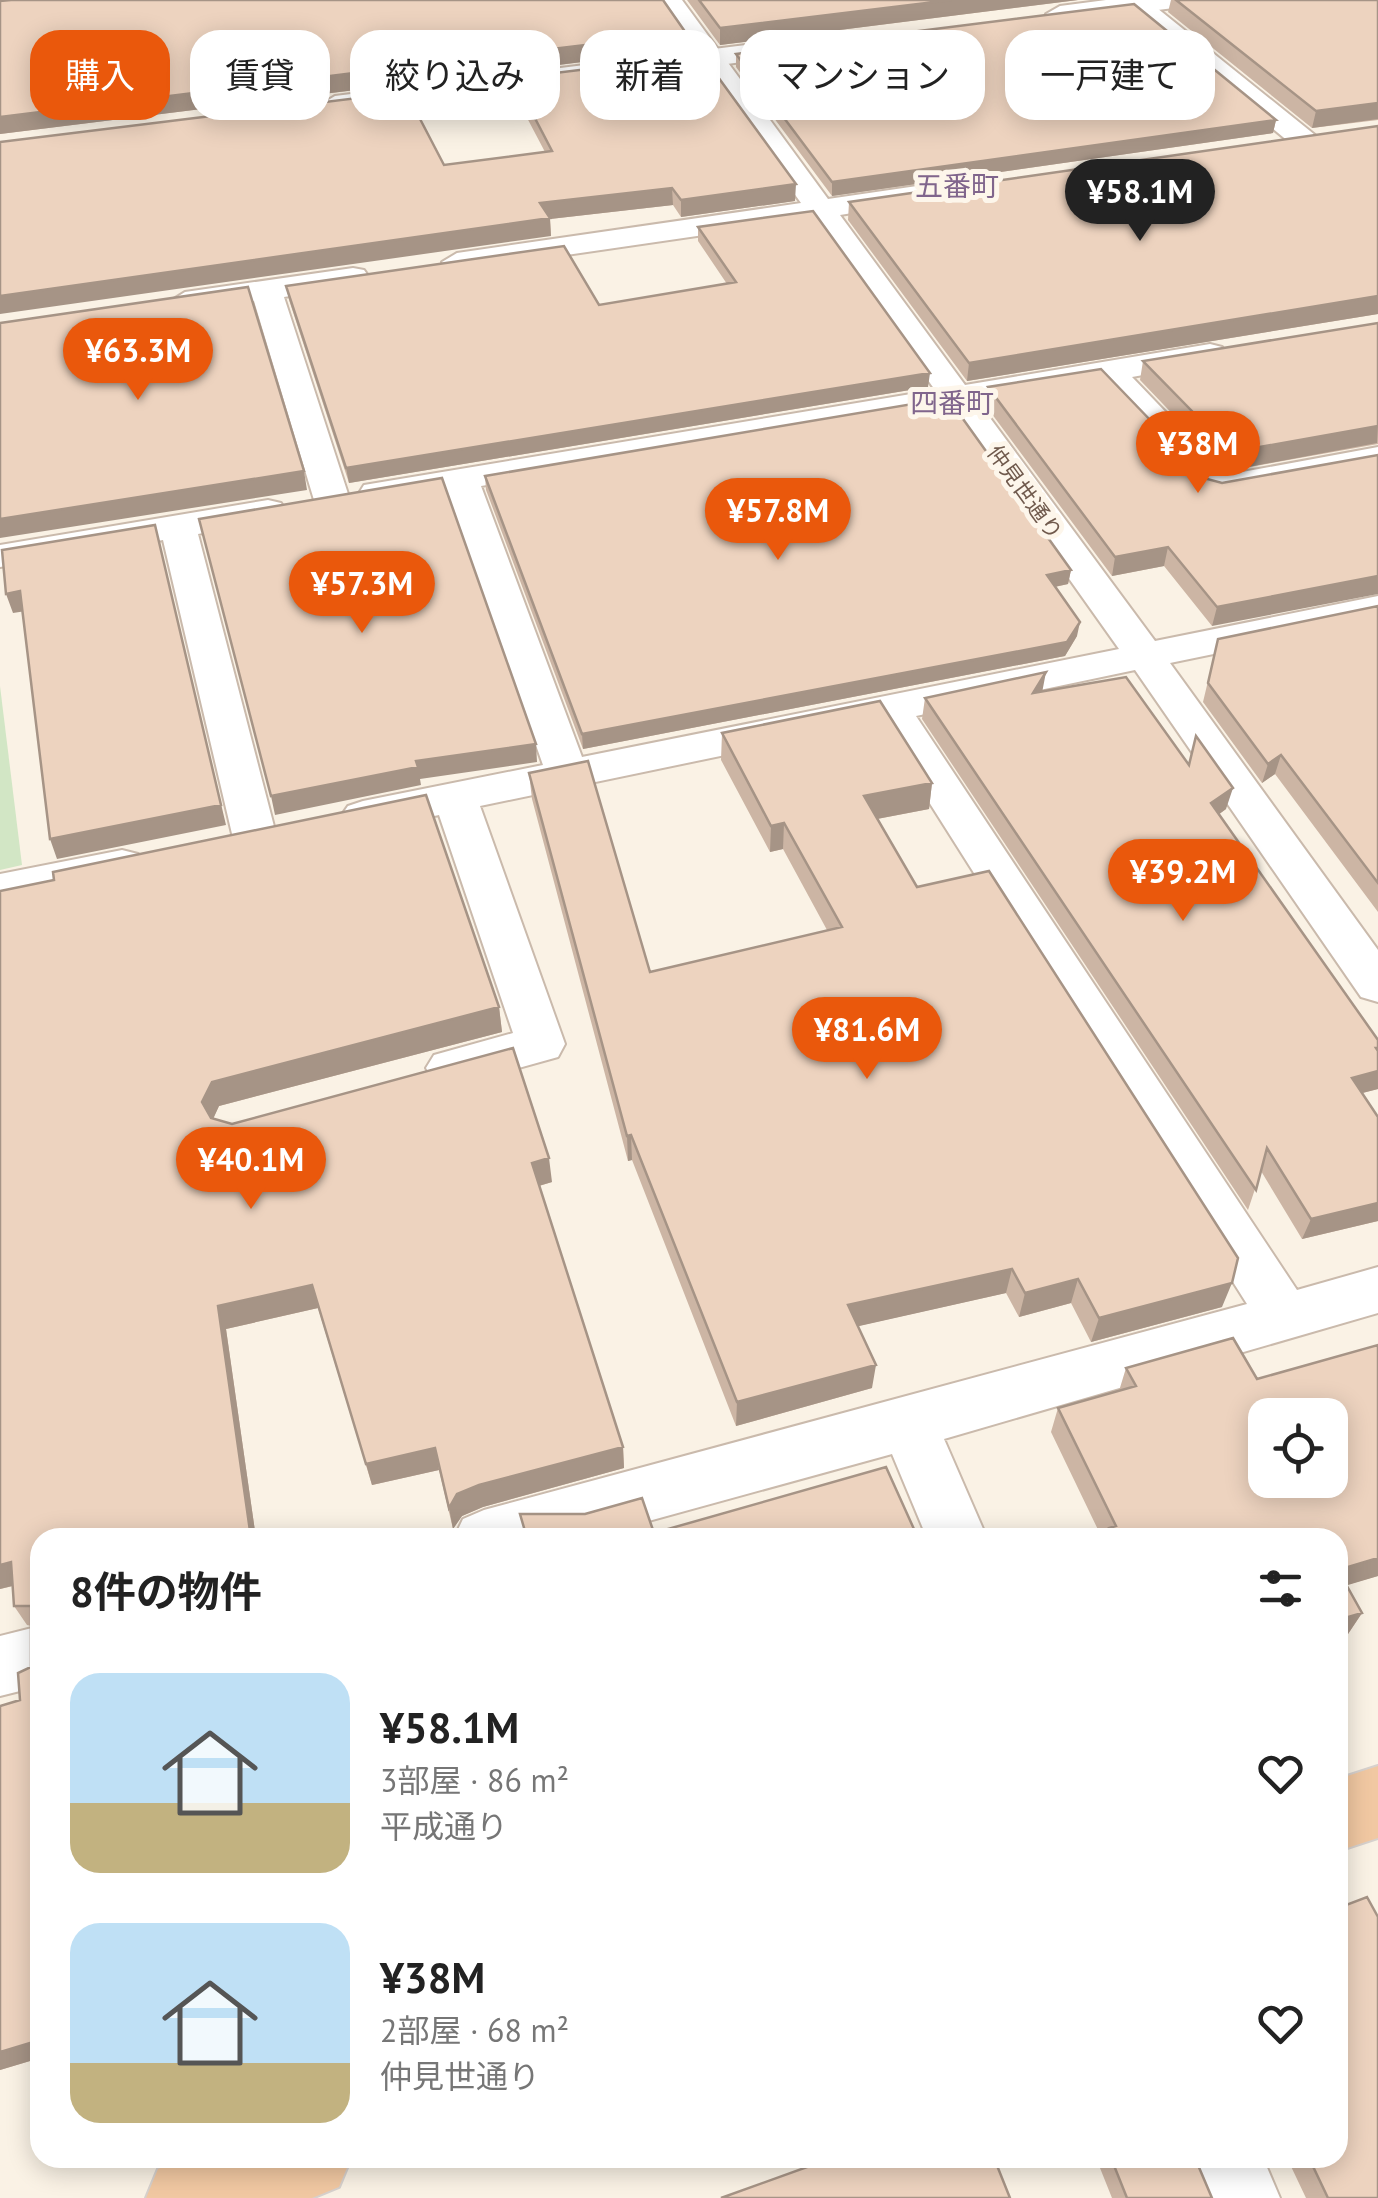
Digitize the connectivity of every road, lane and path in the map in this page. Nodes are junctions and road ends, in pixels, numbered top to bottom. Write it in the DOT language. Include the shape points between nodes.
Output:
graph roads {
  1 [pos="669,0"];
  2 [pos="1174,0"];
  3 [pos="1138,4"];
  4 [pos="1041,17"];
  5 [pos="691,30"];
  6 [pos="720,70"];
  7 [pos="580,74"];
  8 [pos="330,106"];
  9 [pos="1342,136"];
  10 [pos="1305,141"];
  11 [pos="1266,147"];
  12 [pos="956,190"];
  13 [pos="820,208"];
  14 [pos="418,268"];
  15 [pos="380,273"];
  16 [pos="266,290"];
  17 [pos="152,306"];
  18 [pos="1243,348"];
  19 [pos="1108,371"];
  20 [pos="954,396"];
  21 [pos="1378,458"];
  22 [pos="460,479"];
  23 [pos="332,500"];
  24 [pos="178,526"];
  25 [pos="0,556"];
  26 [pos="1378,608"];
  27 [pos="1145,656"];
  28 [pos="890,708"];
  29 [pos="568,774"];
  30 [pos="454,797"];
  31 [pos="157,858"];
  32 [pos="0,890"];
  33 [pos="1378,985"];
  34 [pos="408,1079"];
  35 [pos="1378,1290"];
  36 [pos="1285,1316"];
  37 [pos="909,1424"];
  38 [pos="521,1528"];
  39 [pos="953,1528"];
  40 [pos="30,1658"];
  41 [pos="0,1666"];
  42 [pos="1378,1802"];
  43 [pos="1348,1812"];
  44 [pos="279,2168"];
  45 [pos="1230,2168"];
  46 [pos="187,2198"];
  47 [pos="1243,2198"];
  1 -- 5 [label="street, 仲見世通り"];
  2 -- 3 [label="street"];
  3 -- 4 [label="street"];
  3 -- 10 [label="street"];
  6 -- 13 [label="street, 仲見世通り"];
  7 -- 8 [label="street"];
  9 -- 10 [label="street"];
  10 -- 11 [label="street"];
  12 -- 13 [label="street"];
  13 -- 14 [label="street"];
  13 -- 20 [label="street, 仲見世通り"];
  15 -- 16 [label="street"];
  16 -- 17 [label="street"];
  16 -- 23 [label="street"];
  18 -- 19 [label="street"];
  19 -- 20 [label="street"];
  19 -- 21 [label="street" via="1218,488"];
  20 -- 22 [label="street"];
  20 -- 27 [label="street, 仲見世通り"];
  22 -- 23 [label="street"];
  22 -- 29 [label="street"];
  23 -- 24 [label="street"];
  24 -- 25 [label="street"];
  24 -- 30 [label="street" via="272,834"];
  26 -- 27 [label="street"];
  27 -- 28 [label="street"];
  27 -- 33 [label="street, 仲見世通り"];
  28 -- 29 [label="street"];
  28 -- 36 [label="street"];
  29 -- 30 [label="street"];
  30 -- 34 [label="street" via="541,1044"];
  31 -- 32 [label="street"];
  35 -- 36 [label="street"];
  36 -- 37 [label="street"];
  37 -- 38 [label="street"];
  37 -- 39 [label="street"];
  40 -- 41 [label="street"];
  42 -- 43 [label="highway"];
  44 -- 46 [label="highway"];
  45 -- 47 [label="street"];
}
